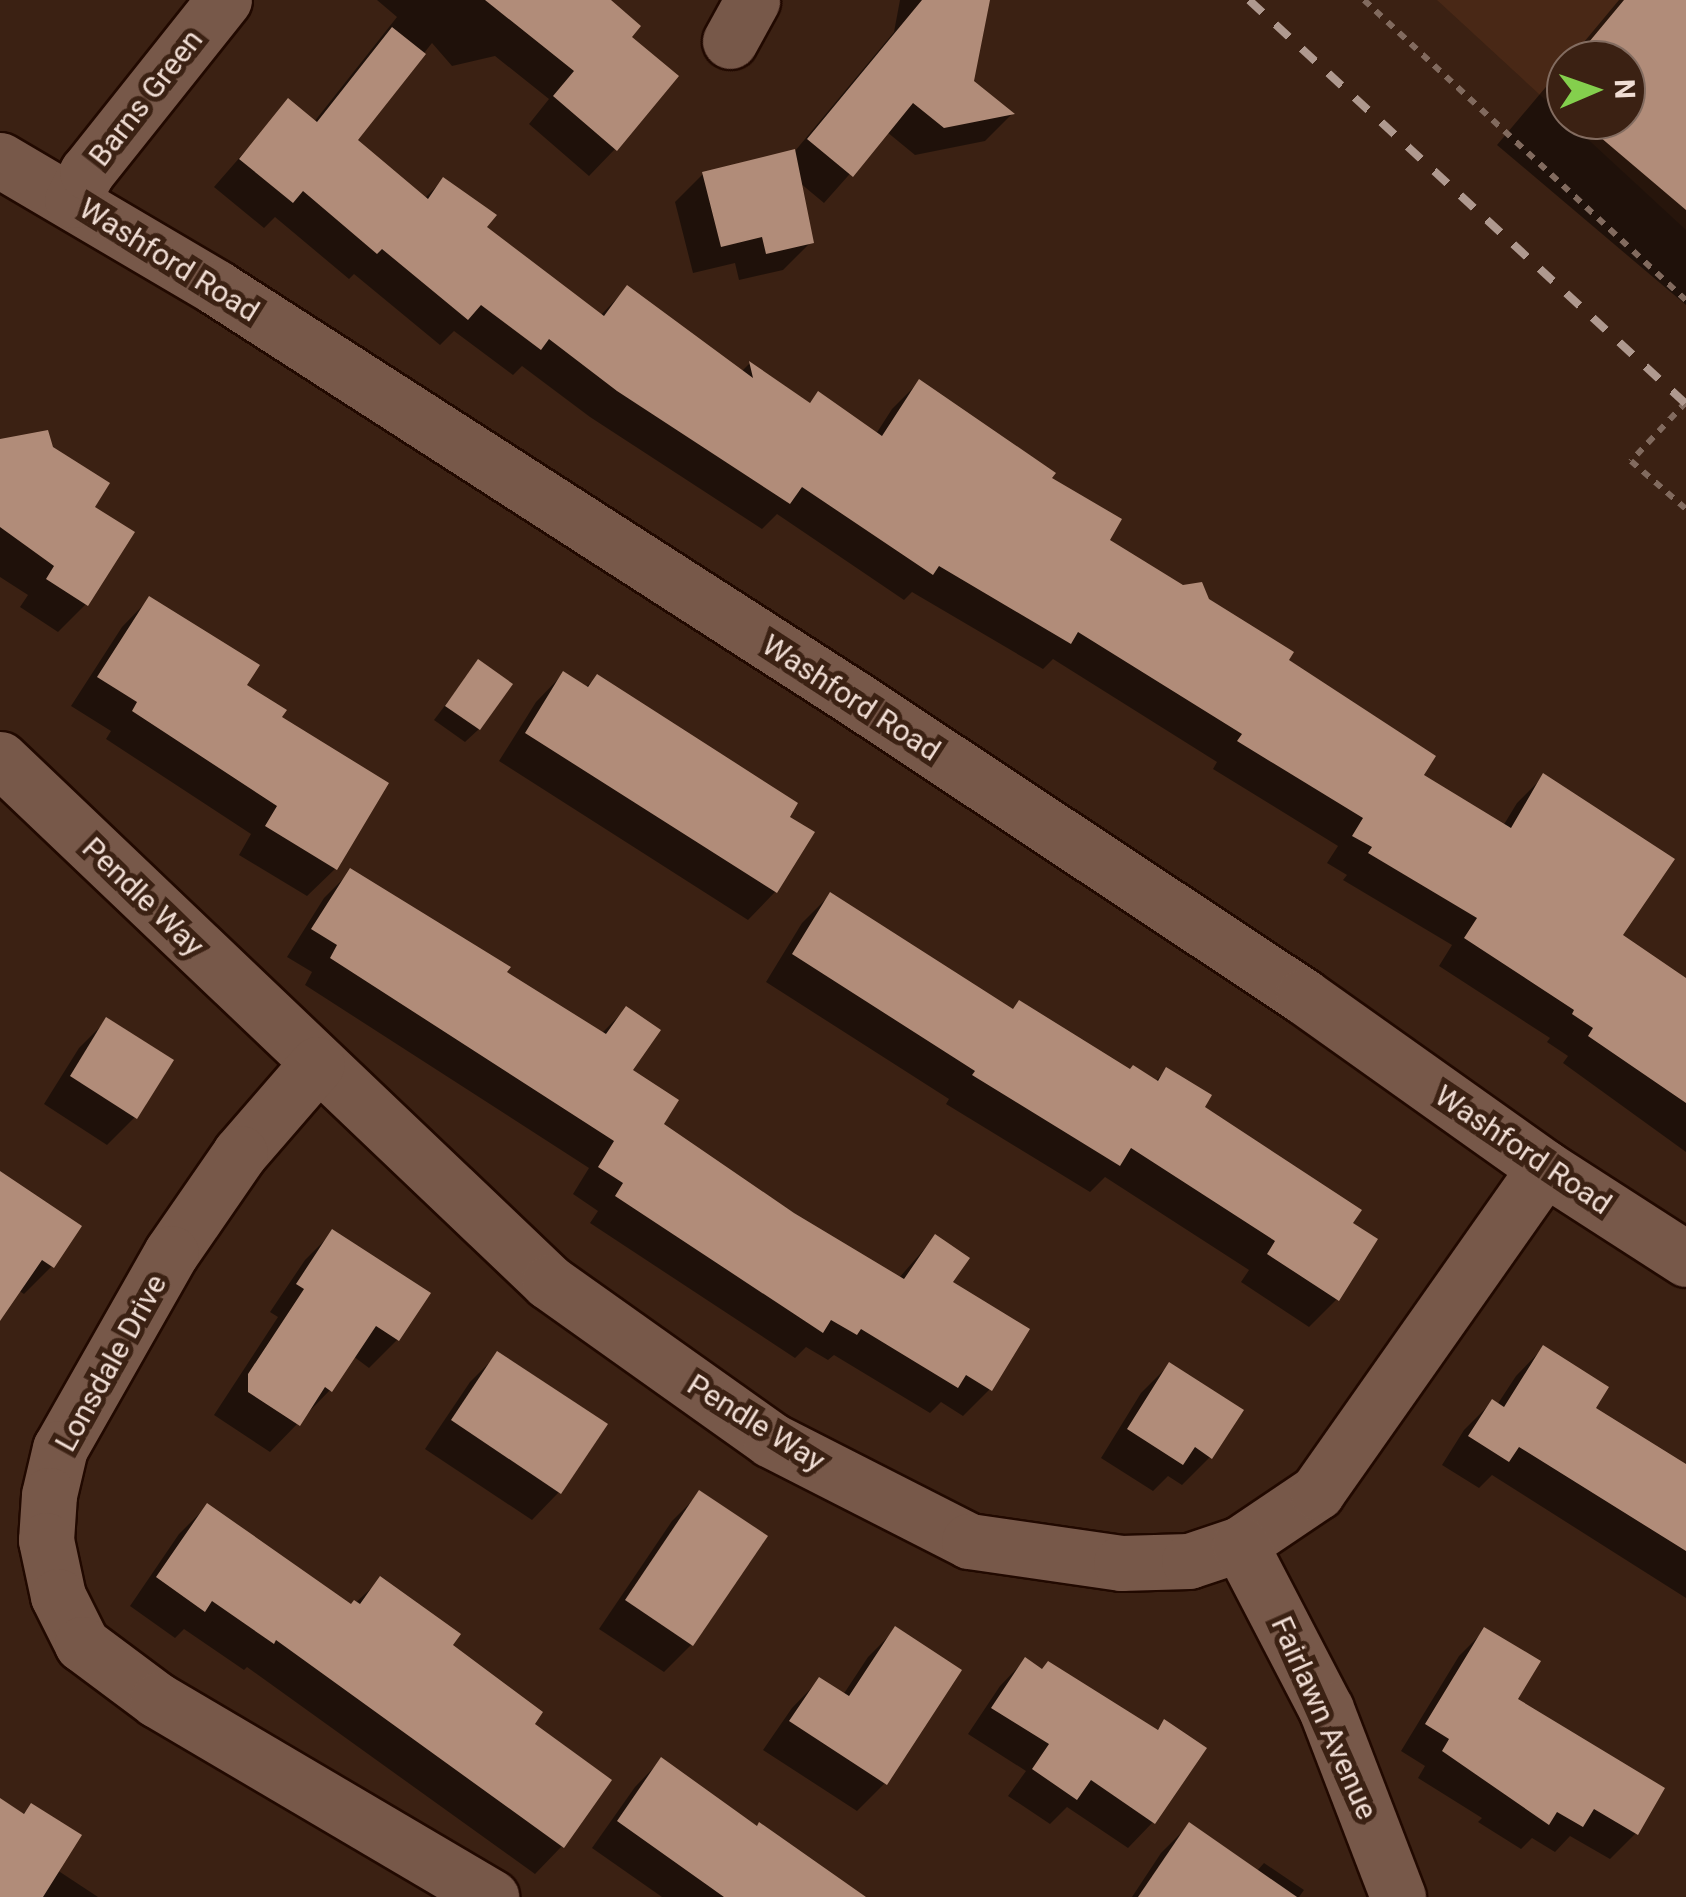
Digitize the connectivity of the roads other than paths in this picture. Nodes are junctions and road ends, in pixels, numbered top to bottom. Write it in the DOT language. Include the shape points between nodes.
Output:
graph roads {
  1 [pos="224,0"];
  2 [pos="0,160"];
  3 [pos="72,200"];
  4 [pos="0,759"];
  5 [pos="317,1064"];
  6 [pos="1544,1168"];
  7 [pos="1686,1258"];
  8 [pos="1240,1544"];
  9 [pos="491,1897"];
  10 [pos="1398,1897"];
  1 -- 3 [label="street, Barns Green"];
  2 -- 3 [label="street, Washford Road"];
  3 -- 6 [label="street, Washford Road" via="871,709 1304,996"];
  4 -- 5 [label="street, Pendle Way"];
  5 -- 8 [label="street, Pendle Way" via="549,1282 771,1440 970,1541 1120,1563 1189,1561"];
  5 -- 9 [label="street, Lonsdale Drive" via="240,1153 172,1253 60,1448 46,1540 58,1596 82,1644 156,1700"];
  6 -- 7 [label="street, Washford Road"];
  6 -- 8 [label="street, Pendle Way" via="1317,1492"];
  8 -- 10 [label="street, Fairlawn Avenue" via="1326,1709"];
}
